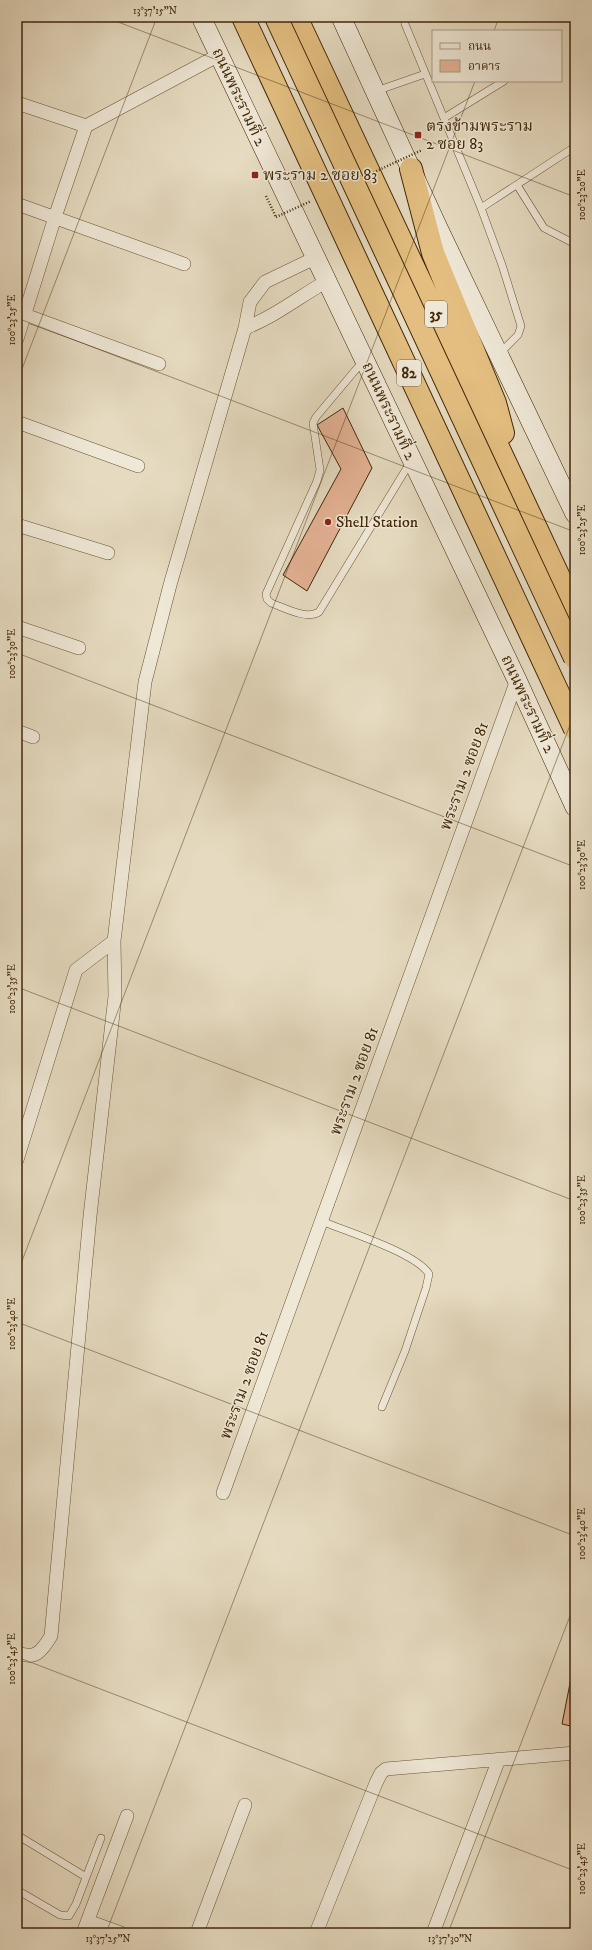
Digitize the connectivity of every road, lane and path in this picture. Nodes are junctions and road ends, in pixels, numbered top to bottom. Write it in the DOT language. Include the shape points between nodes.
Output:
graph roads {
  1 [pos="201,17"];
  2 [pos="243,17"];
  3 [pos="276,17"];
  4 [pos="296,17"];
  5 [pos="341,17"];
  6 [pos="404,24"];
  7 [pos="219,55"];
  8 [pos="425,74"];
  9 [pos="502,82"];
  10 [pos="375,91"];
  11 [pos="17,103"];
  12 [pos="444,118"];
  13 [pos="86,126"];
  14 [pos="570,150"];
  15 [pos="411,169"];
  16 [pos="517,185"];
  17 [pos="266,196"];
  18 [pos="17,204"];
  19 [pos="481,208"];
  20 [pos="55,217"];
  21 [pos="276,217"];
  22 [pos="575,244"];
  23 [pos="315,258"];
  24 [pos="184,264"];
  25 [pos="327,281"];
  26 [pos="21,313"];
  27 [pos="245,328"];
  28 [pos="17,339"];
  29 [pos="499,355"];
  30 [pos="365,359"];
  31 [pos="159,364"];
  32 [pos="17,422"];
  33 [pos="412,459"];
  34 [pos="138,466"];
  35 [pos="519,491"];
  36 [pos="574,507"];
  37 [pos="17,525"];
  38 [pos="108,553"];
  39 [pos="575,611"];
  40 [pos="17,628"];
  41 [pos="79,648"];
  42 [pos="575,658"];
  43 [pos="517,680"];
  44 [pos="575,728"];
  45 [pos="17,731"];
  46 [pos="34,737"];
  47 [pos="575,807"];
  48 [pos="114,941"];
  49 [pos="17,1160"];
  50 [pos="321,1221"];
  51 [pos="382,1407"];
  52 [pos="223,1494"];
  53 [pos="17,1652"];
  54 [pos="575,1753"];
  55 [pos="499,1759"];
  56 [pos="245,1805"];
  57 [pos="127,1816"];
  58 [pos="17,1835"];
  59 [pos="101,1838"];
  60 [pos="86,1877"];
  61 [pos="17,1890"];
  62 [pos="88,1921"];
  63 [pos="83,1933"];
  64 [pos="121,1933"];
  65 [pos="197,1933"];
  66 [pos="316,1933"];
  67 [pos="433,1933"];
  1 -- 7 [label="main road, ถนนพระรามที่ 2"];
  2 -- 44 [label="highway, 82, bridge"];
  3 -- 42 [label="highway, 82, bridge"];
  4 -- 35 [label="highway, 35"];
  5 -- 10 [label="main road, 35"];
  6 -- 8 [label="lane"];
  7 -- 13 [label="street"];
  7 -- 23 [label="main road, ถนนพระรามที่ 2"];
  8 -- 10 [label="lane"];
  8 -- 12 [label="lane"];
  9 -- 12 [label="lane"];
  10 -- 15 [label="main road, 35"];
  11 -- 13 [label="street"];
  12 -- 19 [label="lane"];
  13 -- 20 [label="street"];
  14 -- 16 [label="lane"];
  15 -- 29 [label="main road, 35"];
  15 -- 35 [label="highway" via="433,253 495,403"];
  16 -- 19 [label="lane"];
  16 -- 22 [label="lane" via="544,228"];
  17 -- 21 [label="path"];
  18 -- 20 [label="street"];
  19 -- 29 [label="lane" via="521,326 518,335"];
  20 -- 24 [label="street"];
  20 -- 26 [label="street"];
  23 -- 25 [label="main road, ถนนพระรามที่ 2"];
  23 -- 27 [label="street" via="265,282 250,302"];
  25 -- 27 [label="street" via="267,320"];
  25 -- 30 [label="main road, ถนนพระรามที่ 2"];
  26 -- 28 [label="street"];
  26 -- 31 [label="street"];
  27 -- 48 [label="street" via="144,682"];
  29 -- 36 [label="main road, 35"];
  30 -- 33 [label="main road, ถนนพระรามที่ 2"];
  30 -- 33 [label="lane" via="313,423 320,470 266,594 267,599 271,603 306,614 314,615 319,612"];
  32 -- 34 [label="street"];
  33 -- 43 [label="main road, ถนนพระรามที่ 2"];
  35 -- 39 [label="highway, 35"];
  37 -- 38 [label="street"];
  40 -- 41 [label="street"];
  43 -- 47 [label="main road, ถนนพระรามที่ 2"];
  43 -- 50 [label="street, พระราม 2 ซอย 81"];
  45 -- 46 [label="street"];
  48 -- 49 [label="street" via="76,970"];
  48 -- 53 [label="street" via="115,996 89,1224 51,1636 43,1650 34,1655 25,1656"];
  50 -- 51 [label="lane" via="416,1261 429,1274 406,1351"];
  50 -- 52 [label="street, พระราม 2 ซอย 81"];
  54 -- 55 [label="street"];
  55 -- 66 [label="street" via="386,1770 381,1773"];
  55 -- 67 [label="street"];
  56 -- 65 [label="street"];
  57 -- 62 [label="street"];
  58 -- 60 [label="lane"];
  59 -- 60 [label="lane"];
  60 -- 61 [label="lane" via="72,1913 66,1917"];
  62 -- 63 [label="street"];
  62 -- 64 [label="street"];
}
